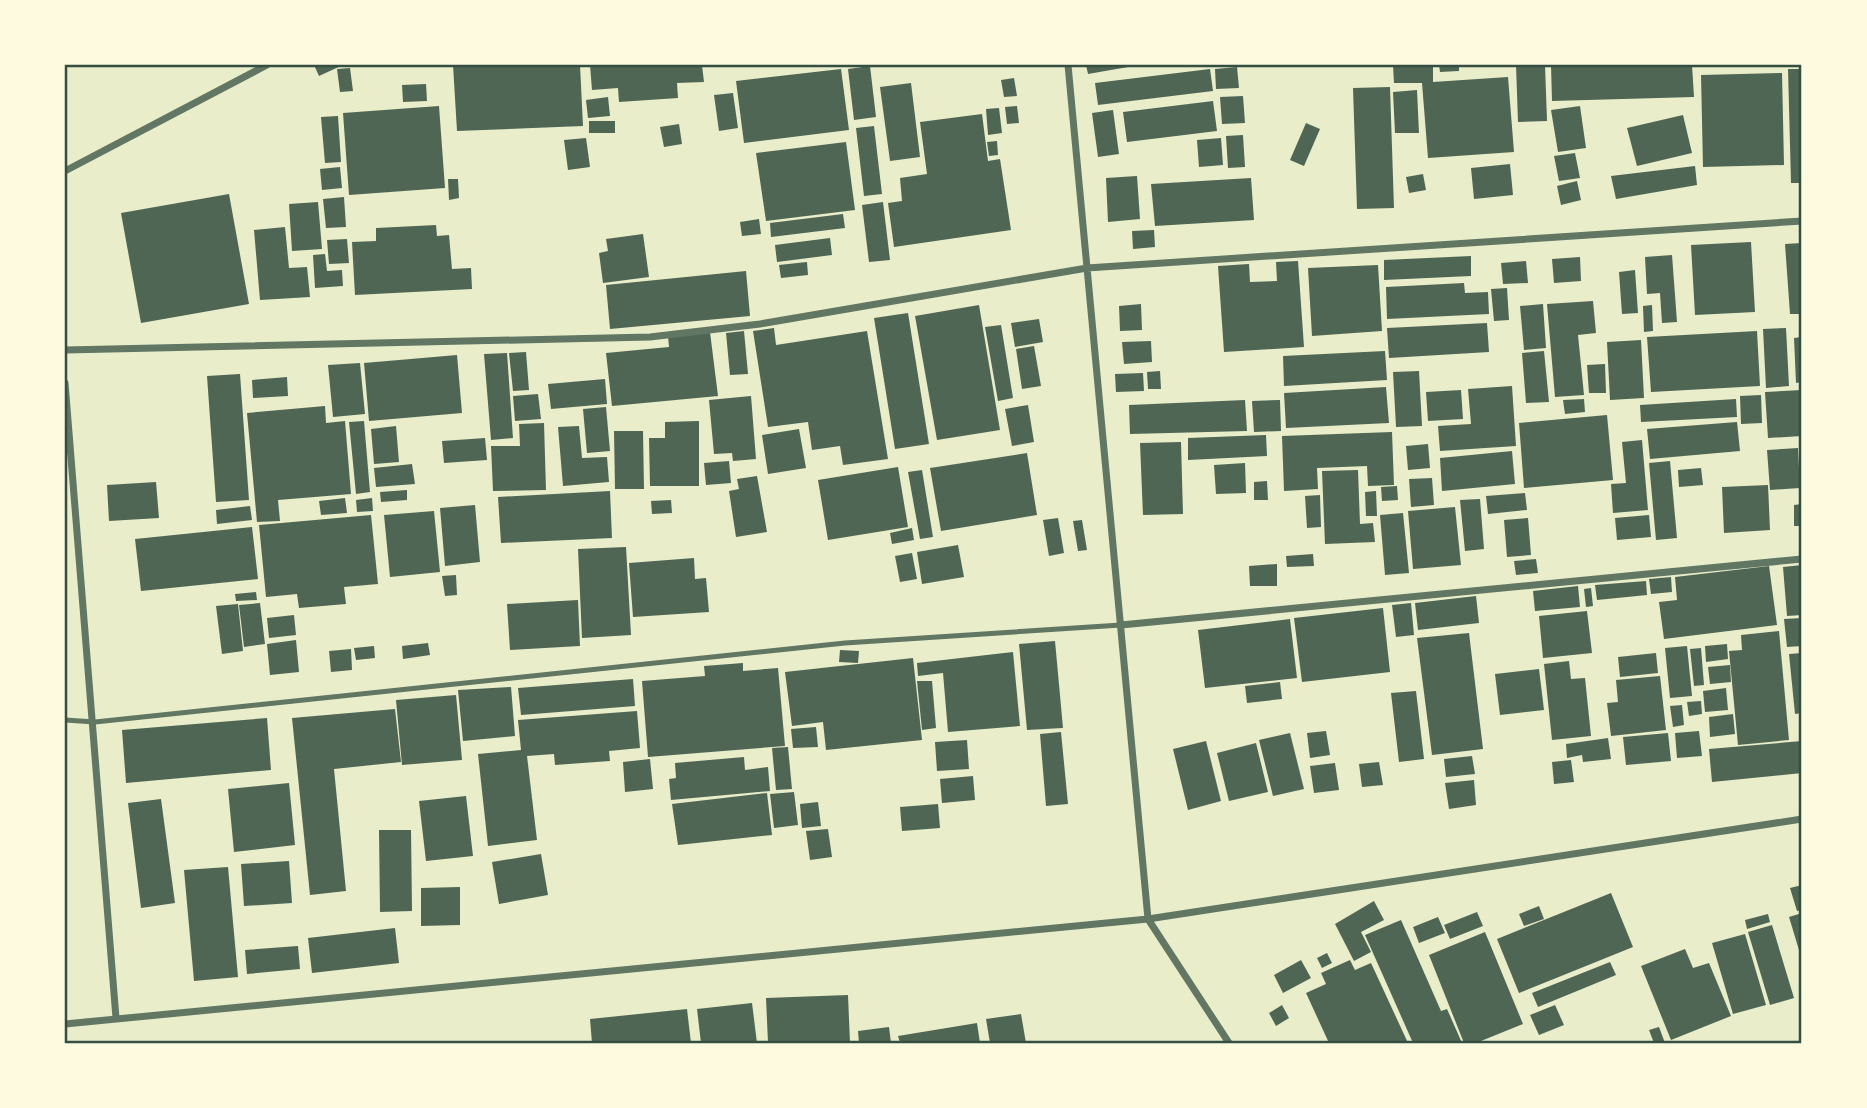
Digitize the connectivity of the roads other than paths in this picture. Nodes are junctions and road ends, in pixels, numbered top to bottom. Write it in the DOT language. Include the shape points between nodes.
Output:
graph roads {
  1 [pos="267,65"];
  2 [pos="1068,65"];
  3 [pos="65,171"];
  4 [pos="1802,221"];
  5 [pos="1087,268"];
  6 [pos="65,350"];
  7 [pos="65,383"];
  8 [pos="1802,559"];
  9 [pos="1121,625"];
  10 [pos="65,720"];
  11 [pos="95,722"];
  12 [pos="1802,819"];
  13 [pos="1148,919"];
  14 [pos="117,1018"];
  15 [pos="65,1024"];
  16 [pos="1229,1043"];
  1 -- 3 [label="street"];
  2 -- 5 [label="street"];
  4 -- 5 [label="street"];
  5 -- 6 [label="street" via="760,324 650,337"];
  5 -- 9 [label="street"];
  7 -- 11 [label="street"];
  8 -- 9 [label="street"];
  9 -- 11 [label="lane" via="845,643"];
  9 -- 13 [label="street"];
  10 -- 11 [label="lane"];
  11 -- 14 [label="street"];
  12 -- 13 [label="street"];
  13 -- 14 [label="street"];
  13 -- 16 [label="street"];
  14 -- 15 [label="street"];
}
